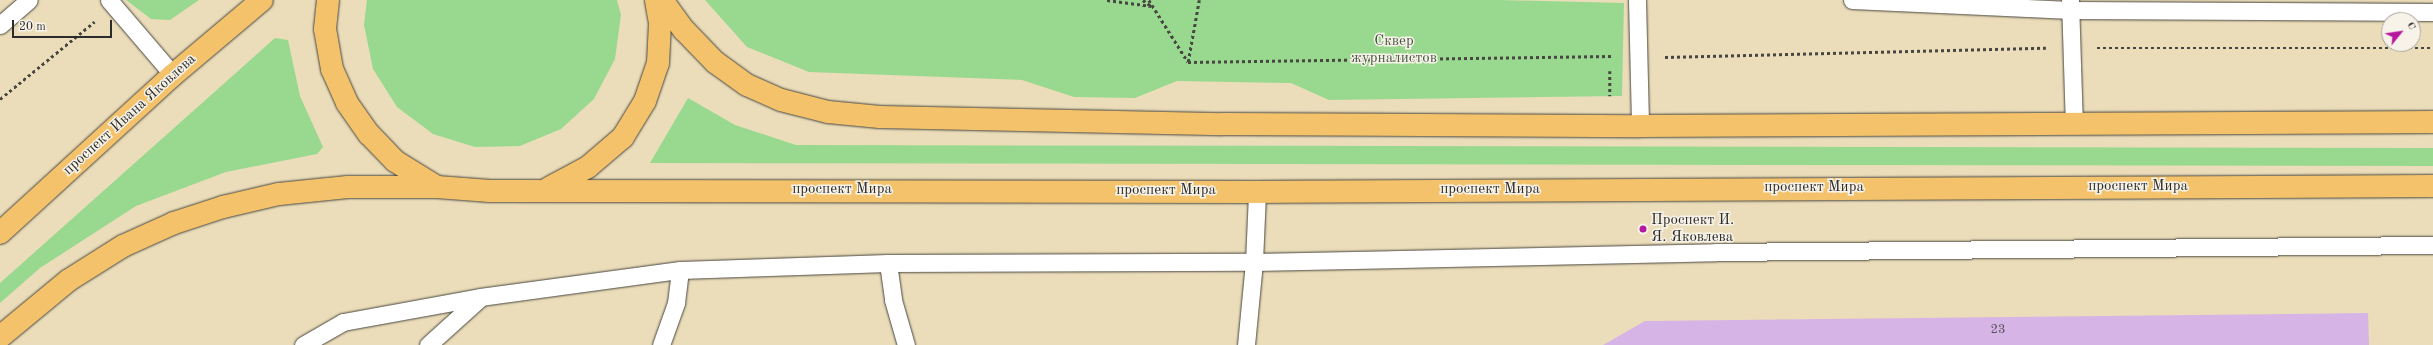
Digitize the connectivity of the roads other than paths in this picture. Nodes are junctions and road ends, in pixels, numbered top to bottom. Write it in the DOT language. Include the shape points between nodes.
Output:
graph roads {
  1 [pos="29,0"];
  2 [pos="109,0"];
  3 [pos="262,0"];
  4 [pos="328,0"];
  5 [pos="656,0"];
  6 [pos="662,0"];
  7 [pos="1637,0"];
  8 [pos="1852,0"];
  9 [pos="2071,5"];
  10 [pos="2428,8"];
  11 [pos="0,25"];
  12 [pos="174,75"];
  13 [pos="2433,122"];
  14 [pos="2074,124"];
  15 [pos="1640,126"];
  16 [pos="2433,186"];
  17 [pos="437,187"];
  18 [pos="547,190"];
  19 [pos="1256,192"];
  20 [pos="0,233"];
  21 [pos="2433,246"];
  22 [pos="1254,262"];
  23 [pos="888,263"];
  24 [pos="680,270"];
  25 [pos="480,298"];
  26 [pos="0,337"];
  27 [pos="303,345"];
  28 [pos="428,345"];
  29 [pos="661,345"];
  30 [pos="906,345"];
  31 [pos="1246,345"];
  1 -- 11 [label="lane"];
  2 -- 12 [label="lane"];
  3 -- 12 [label="main road, проспект Ивана Яковлева"];
  4 -- 17 [label="main road" via="325,29 332,69 347,103 369,134 395,161"];
  5 -- 18 [label="main road" via="660,23 658,63 645,102 617,142 588,167"];
  6 -- 15 [label="main road" via="684,30 715,62 747,85 781,100 828,112 880,117 1215,124"];
  7 -- 15 [label="lane"];
  8 -- 9 [label="lane"];
  9 -- 10 [label="lane"];
  9 -- 14 [label="lane"];
  12 -- 20 [label="main road, проспект Ивана Яковлева"];
  13 -- 14 [label="main road"];
  14 -- 15 [label="main road"];
  16 -- 19 [label="main road, проспект Мира"];
  17 -- 18 [label="main road, проспект Мира" via="490,191"];
  17 -- 26 [label="main road" via="348,187 279,194 223,207 174,223 123,246 69,280"];
  18 -- 19 [label="main road, проспект Мира"];
  19 -- 22 [label="lane"];
  21 -- 22 [label="lane" via="1716,259"];
  22 -- 23 [label="lane"];
  22 -- 31 [label="lane"];
  23 -- 24 [label="lane"];
  23 -- 30 [label="lane" via="893,300"];
  24 -- 25 [label="lane"];
  24 -- 29 [label="lane" via="676,304"];
  25 -- 27 [label="lane" via="343,322"];
  25 -- 28 [label="lane"];
}
